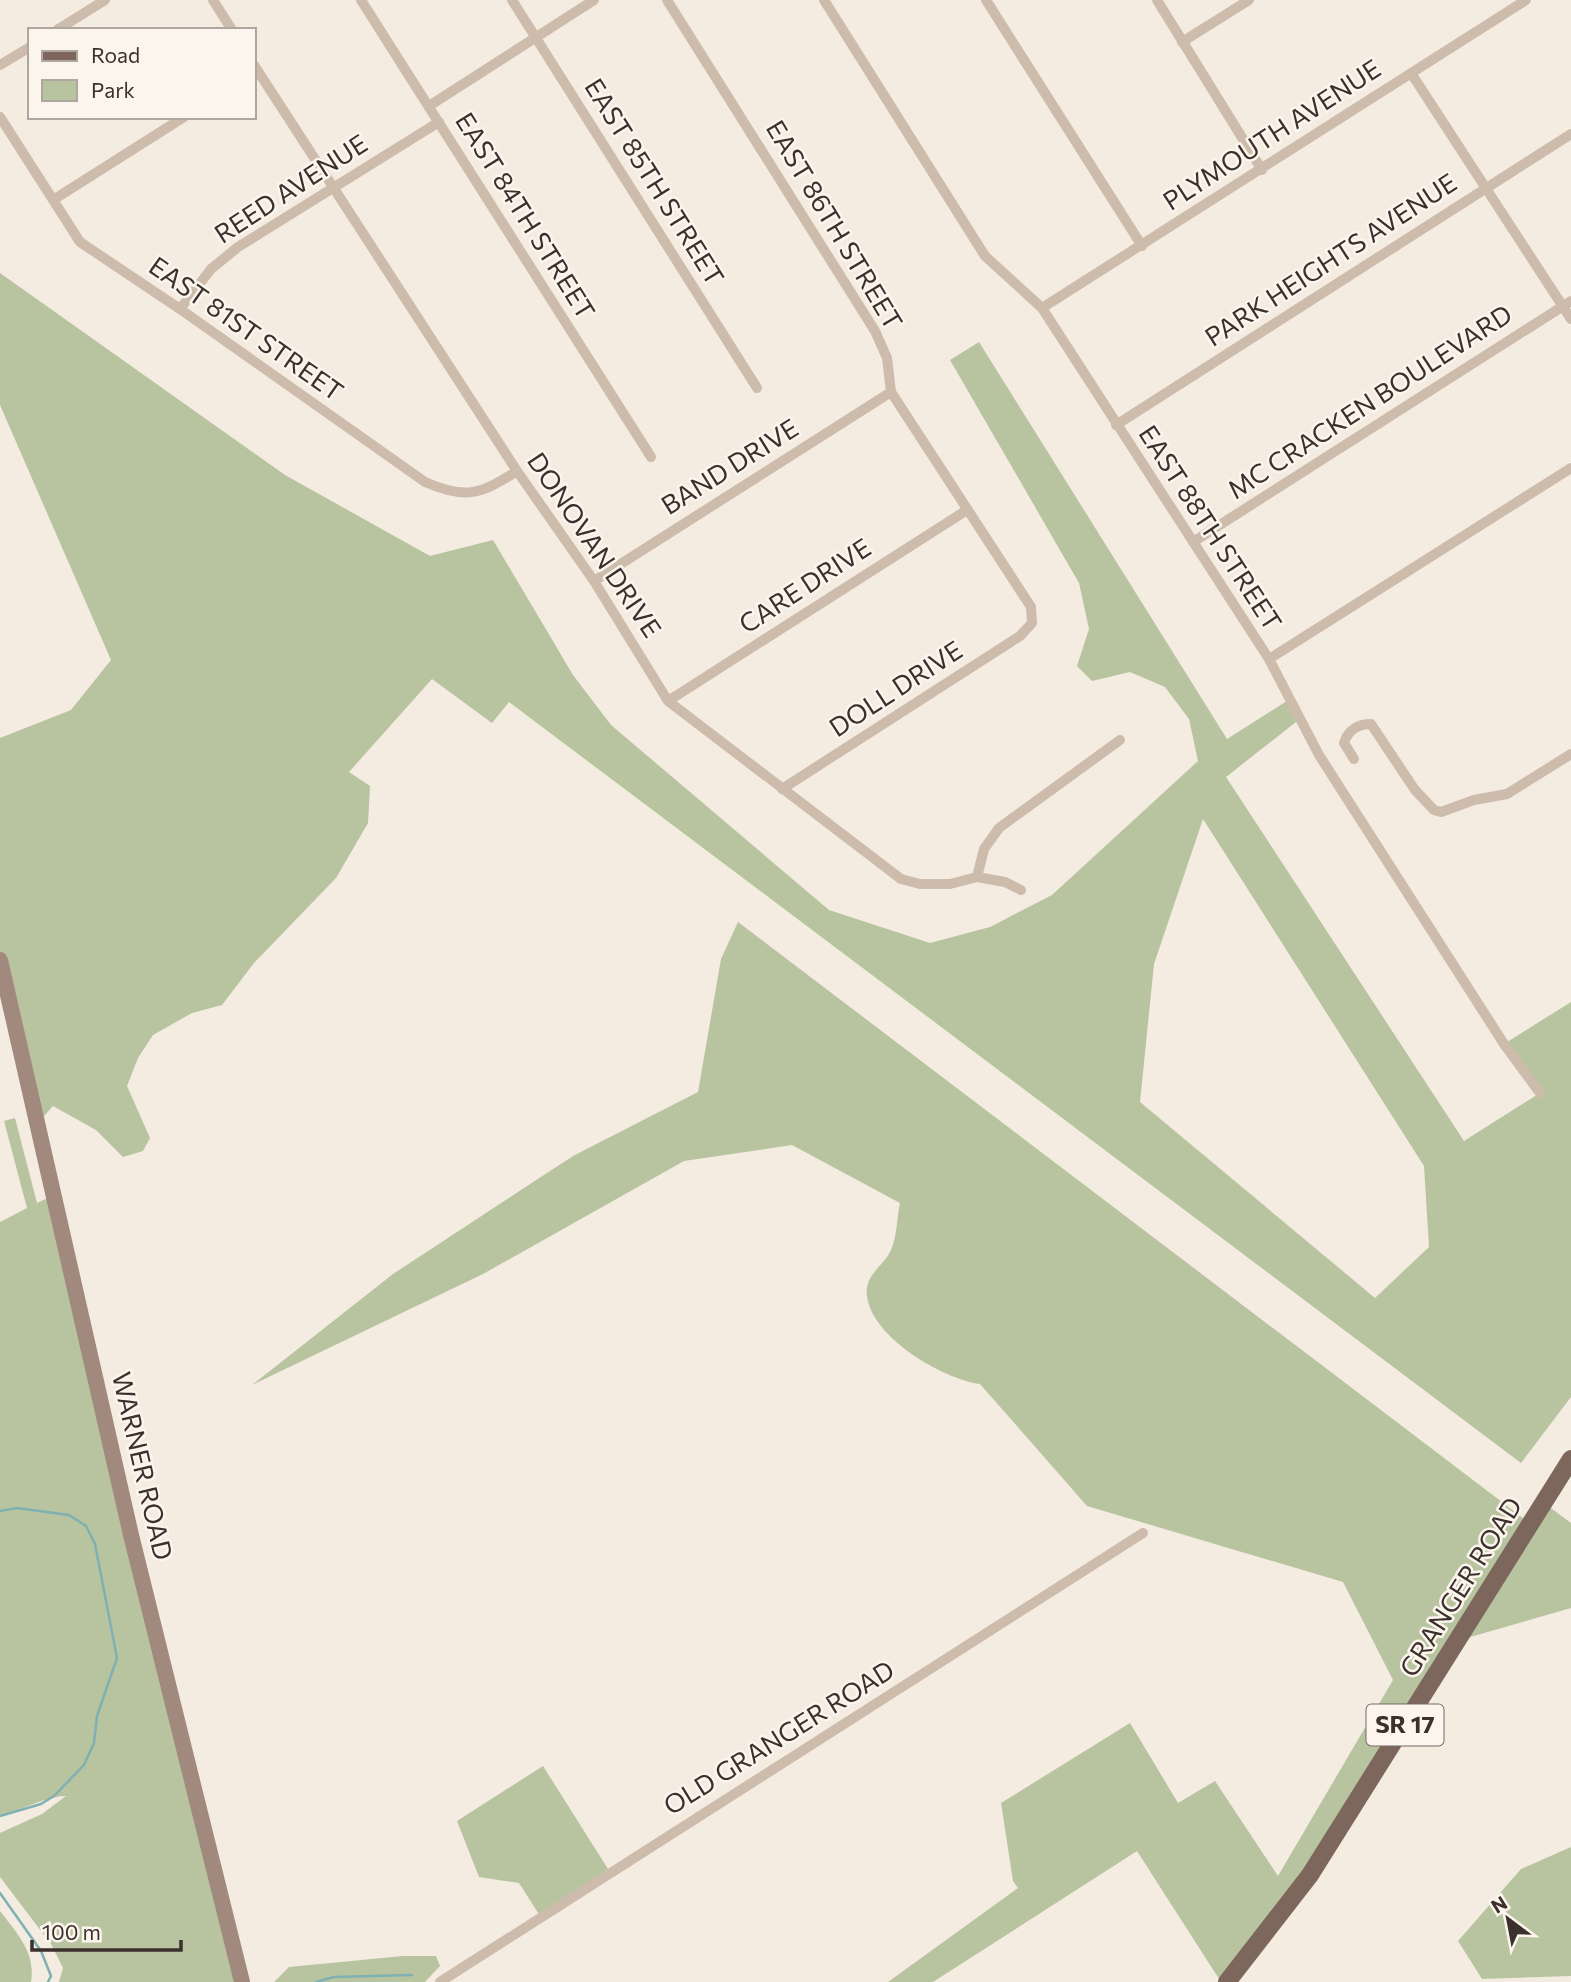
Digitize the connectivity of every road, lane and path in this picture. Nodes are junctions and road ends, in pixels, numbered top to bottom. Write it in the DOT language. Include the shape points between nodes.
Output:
graph roads {
  1 [pos="105,0"];
  2 [pos="213,0"];
  3 [pos="361,0"];
  4 [pos="512,0"];
  5 [pos="594,0"];
  6 [pos="667,0"];
  7 [pos="824,0"];
  8 [pos="986,0"];
  9 [pos="1157,0"];
  10 [pos="1249,0"];
  11 [pos="1526,0"];
  12 [pos="60,28"];
  13 [pos="231,28"];
  14 [pos="535,37"];
  15 [pos="1182,41"];
  16 [pos="28,48"];
  17 [pos="0,65"];
  18 [pos="256,72"];
  19 [pos="1411,73"];
  20 [pos="429,106"];
  21 [pos="0,117"];
  22 [pos="181,119"];
  23 [pos="439,122"];
  24 [pos="1571,134"];
  25 [pos="1262,170"];
  26 [pos="333,188"];
  27 [pos="1484,189"];
  28 [pos="53,200"];
  29 [pos="1142,246"];
  30 [pos="1567,303"];
  31 [pos="180,309"];
  32 [pos="1042,309"];
  33 [pos="1571,319"];
  34 [pos="757,388"];
  35 [pos="891,392"];
  36 [pos="1116,425"];
  37 [pos="650,457"];
  38 [pos="1571,468"];
  39 [pos="517,471"];
  40 [pos="967,510"];
  41 [pos="1193,542"];
  42 [pos="594,581"];
  43 [pos="1032,623"];
  44 [pos="1269,659"];
  45 [pos="668,701"];
  46 [pos="1120,740"];
  47 [pos="1571,754"];
  48 [pos="1354,759"];
  49 [pos="782,789"];
  50 [pos="976,877"];
  51 [pos="1021,890"];
  52 [pos="0,960"];
  53 [pos="1541,1093"];
  54 [pos="1571,1459"];
  55 [pos="1143,1533"];
  56 [pos="242,1982"];
  57 [pos="440,1982"];
  58 [pos="1227,1982"];
  1 -- 12 [label="street"];
  2 -- 13 [label="street"];
  3 -- 20 [label="street, EAST 84TH STREET"];
  4 -- 14 [label="street, EAST 85TH STREET"];
  5 -- 14 [label="street"];
  6 -- 35 [label="street, EAST 86TH STREET" via="875,331 887,358"];
  7 -- 32 [label="street, EAST 88TH STREET" via="985,256"];
  8 -- 29 [label="street"];
  9 -- 15 [label="street"];
  10 -- 15 [label="street"];
  11 -- 19 [label="street, PLYMOUTH AVENUE"];
  14 -- 20 [label="street"];
  14 -- 34 [label="street, EAST 85TH STREET"];
  15 -- 25 [label="street"];
  16 -- 17 [label="street"];
  18 -- 26 [label="street, DONOVAN DRIVE"];
  19 -- 25 [label="street, PLYMOUTH AVENUE"];
  19 -- 27 [label="street"];
  20 -- 23 [label="street, EAST 84TH STREET"];
  21 -- 28 [label="street, EAST 81ST STREET"];
  22 -- 28 [label="street"];
  23 -- 26 [label="street, REED AVENUE"];
  23 -- 37 [label="street, EAST 84TH STREET"];
  24 -- 27 [label="street, PARK HEIGHTS AVENUE"];
  25 -- 29 [label="street, PLYMOUTH AVENUE"];
  26 -- 31 [label="street, REED AVENUE" via="238,247 211,269"];
  26 -- 39 [label="street, DONOVAN DRIVE"];
  27 -- 30 [label="street"];
  27 -- 36 [label="street, PARK HEIGHTS AVENUE"];
  28 -- 31 [label="street, EAST 81ST STREET" via="80,243"];
  29 -- 32 [label="street, PLYMOUTH AVENUE"];
  30 -- 33 [label="street"];
  30 -- 41 [label="street, MC CRACKEN BOULEVARD"];
  31 -- 39 [label="street, EAST 81ST STREET" via="425,482 466,494 488,489"];
  32 -- 36 [label="street, EAST 88TH STREET"];
  35 -- 40 [label="street, EAST 86TH STREET"];
  35 -- 42 [label="street, BAND DRIVE"];
  36 -- 41 [label="street, EAST 88TH STREET"];
  38 -- 44 [label="street"];
  39 -- 42 [label="street, DONOVAN DRIVE"];
  40 -- 43 [label="street, EAST 86TH STREET" via="1031,607"];
  40 -- 45 [label="street, CARE DRIVE"];
  41 -- 44 [label="street, EAST 88TH STREET"];
  42 -- 45 [label="street, DONOVAN DRIVE"];
  43 -- 49 [label="street, DOLL DRIVE" via="1020,636"];
  44 -- 53 [label="street, EAST 88TH STREET" via="1319,755 1504,1044"];
  45 -- 49 [label="street, DONOVAN DRIVE"];
  46 -- 50 [label="street" via="999,828 984,849"];
  47 -- 48 [label="street" via="1507,794 1441,812 1415,790 1371,724 1347,734 1344,743"];
  49 -- 50 [label="street, DONOVAN DRIVE" via="901,879 950,884"];
  50 -- 51 [label="street, DONOVAN DRIVE"];
  52 -- 56 [label="main road, WARNER ROAD" via="131,1535"];
  54 -- 58 [label="main road, GRANGER ROAD / SR 17" via="1310,1875"];
  55 -- 57 [label="street, OLD GRANGER ROAD"];
}
